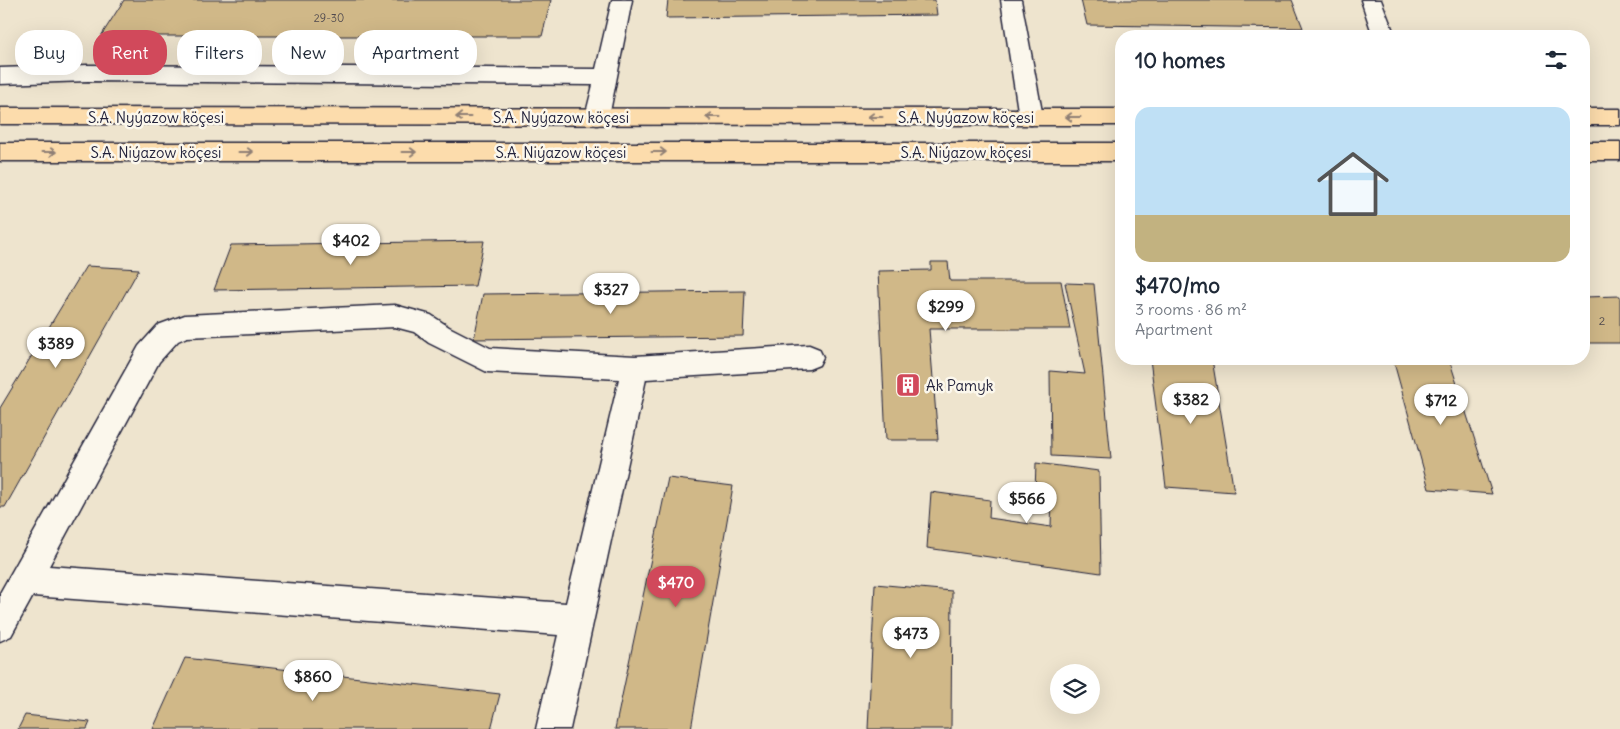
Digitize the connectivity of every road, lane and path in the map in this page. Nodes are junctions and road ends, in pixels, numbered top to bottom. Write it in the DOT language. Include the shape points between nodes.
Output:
graph roads {
  1 [pos="622,0"];
  2 [pos="1011,0"];
  3 [pos="1371,0"];
  4 [pos="1382,30"];
  5 [pos="0,76"];
  6 [pos="606,77"];
  7 [pos="0,116"];
  8 [pos="597,117"];
  9 [pos="1031,117"];
  10 [pos="1115,117"];
  11 [pos="1590,117"];
  12 [pos="1620,117"];
  13 [pos="1590,151"];
  14 [pos="1620,151"];
  15 [pos="0,152"];
  16 [pos="1115,152"];
  17 [pos="809,357"];
  18 [pos="635,368"];
  19 [pos="25,580"];
  20 [pos="578,620"];
  21 [pos="0,625"];
  22 [pos="554,729"];
  1 -- 6 [label="street"];
  2 -- 9 [label="street"];
  3 -- 4 [label="street"];
  5 -- 6 [label="street" via="98,73"];
  6 -- 8 [label="street"];
  8 -- 7 [label="main road, S.A. Nyýazow köçesi, one-way"];
  9 -- 8 [label="main road, S.A. Nyýazow köçesi, one-way"];
  10 -- 9 [label="main road, S.A. Nyýazow köçesi, one-way"];
  11 -- 12 [label="main road"];
  13 -- 14 [label="main road"];
  15 -- 16 [label="main road, S.A. Niýazow köçesi, one-way"];
  17 -- 18 [label="street"];
  18 -- 19 [label="street" via="487,360 422,324 395,316 185,326 168,333 149,354"];
  18 -- 20 [label="street"];
  19 -- 20 [label="street"];
  19 -- 21 [label="street"];
  20 -- 22 [label="street"];
}
